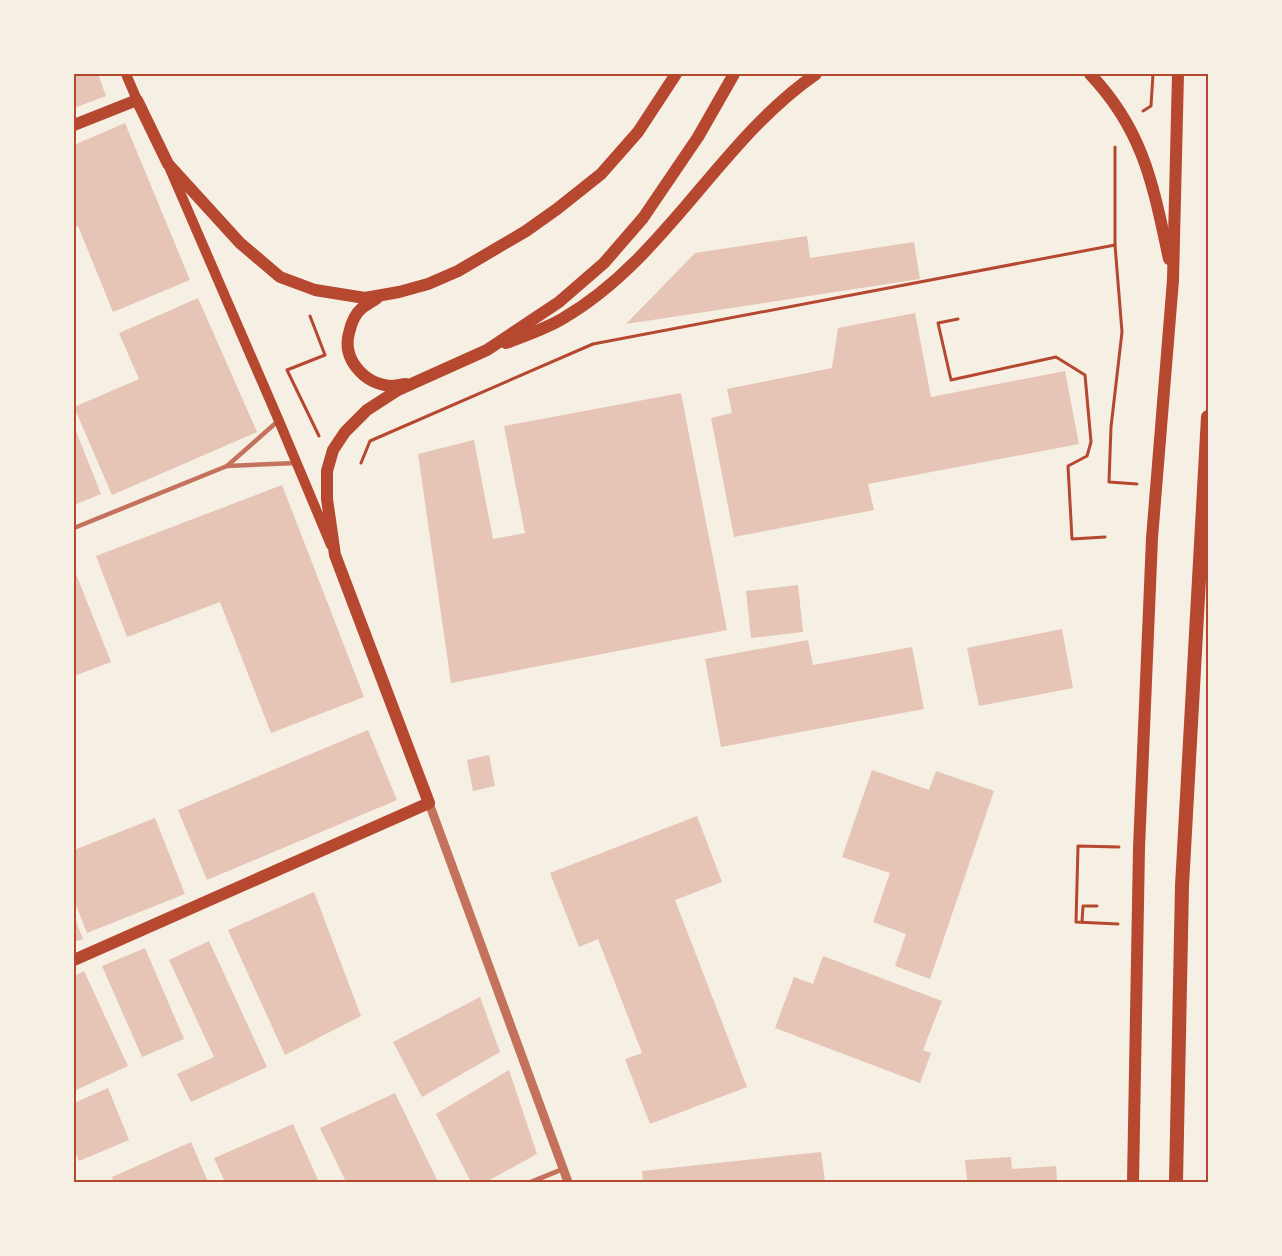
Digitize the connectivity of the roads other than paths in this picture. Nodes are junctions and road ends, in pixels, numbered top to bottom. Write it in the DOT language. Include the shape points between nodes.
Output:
graph roads {
  1 [pos="126,74"];
  2 [pos="676,74"];
  3 [pos="734,74"];
  4 [pos="816,74"];
  5 [pos="1090,74"];
  6 [pos="1178,74"];
  7 [pos="137,100"];
  8 [pos="74,125"];
  9 [pos="168,164"];
  10 [pos="1173,280"];
  11 [pos="383,294"];
  12 [pos="487,350"];
  13 [pos="414,383"];
  14 [pos="1208,417"];
  15 [pos="279,421"];
  16 [pos="296,463"];
  17 [pos="227,466"];
  18 [pos="74,528"];
  19 [pos="335,555"];
  20 [pos="430,803"];
  21 [pos="1208,881"];
  22 [pos="1208,886"];
  23 [pos="74,960"];
  24 [pos="563,1169"];
  25 [pos="531,1182"];
  26 [pos="568,1182"];
  27 [pos="1132,1182"];
  28 [pos="1176,1182"];
  1 -- 7 [label="main road"];
  2 -- 11 [label="main road" via="638,132 601,174 557,209 458,271 428,284"];
  3 -- 12 [label="main road" via="698,137 648,210 604,263 558,302"];
  4 -- 12 [label="main road" via="757,125 662,233 596,296 561,320"];
  5 -- 10 [label="main road" via="1108,92 1140,148 1152,184"];
  6 -- 10 [label="main road"];
  7 -- 8 [label="main road"];
  7 -- 9 [label="main road"];
  9 -- 11 [label="main road" via="240,243 280,277 315,290 365,298"];
  9 -- 15 [label="main road"];
  10 -- 27 [label="main road" via="1152,538 1139,848"];
  11 -- 13 [label="main road" via="360,309 352,321 347,342 349,357 359,371 372,380 391,386"];
  12 -- 13 [label="main road"];
  13 -- 19 [label="main road" via="367,410 345,432 333,450 327,471 327,500"];
  14 -- 28 [label="highway" via="1182,886"];
  15 -- 16 [label="main road"];
  15 -- 17 [label="street"];
  16 -- 17 [label="street"];
  16 -- 19 [label="main road"];
  17 -- 18 [label="street"];
  19 -- 20 [label="main road"];
  20 -- 23 [label="main road"];
  20 -- 24 [label="street"];
  21 -- 22 [label="lane"];
  24 -- 25 [label="street"];
  24 -- 26 [label="street"];
}
